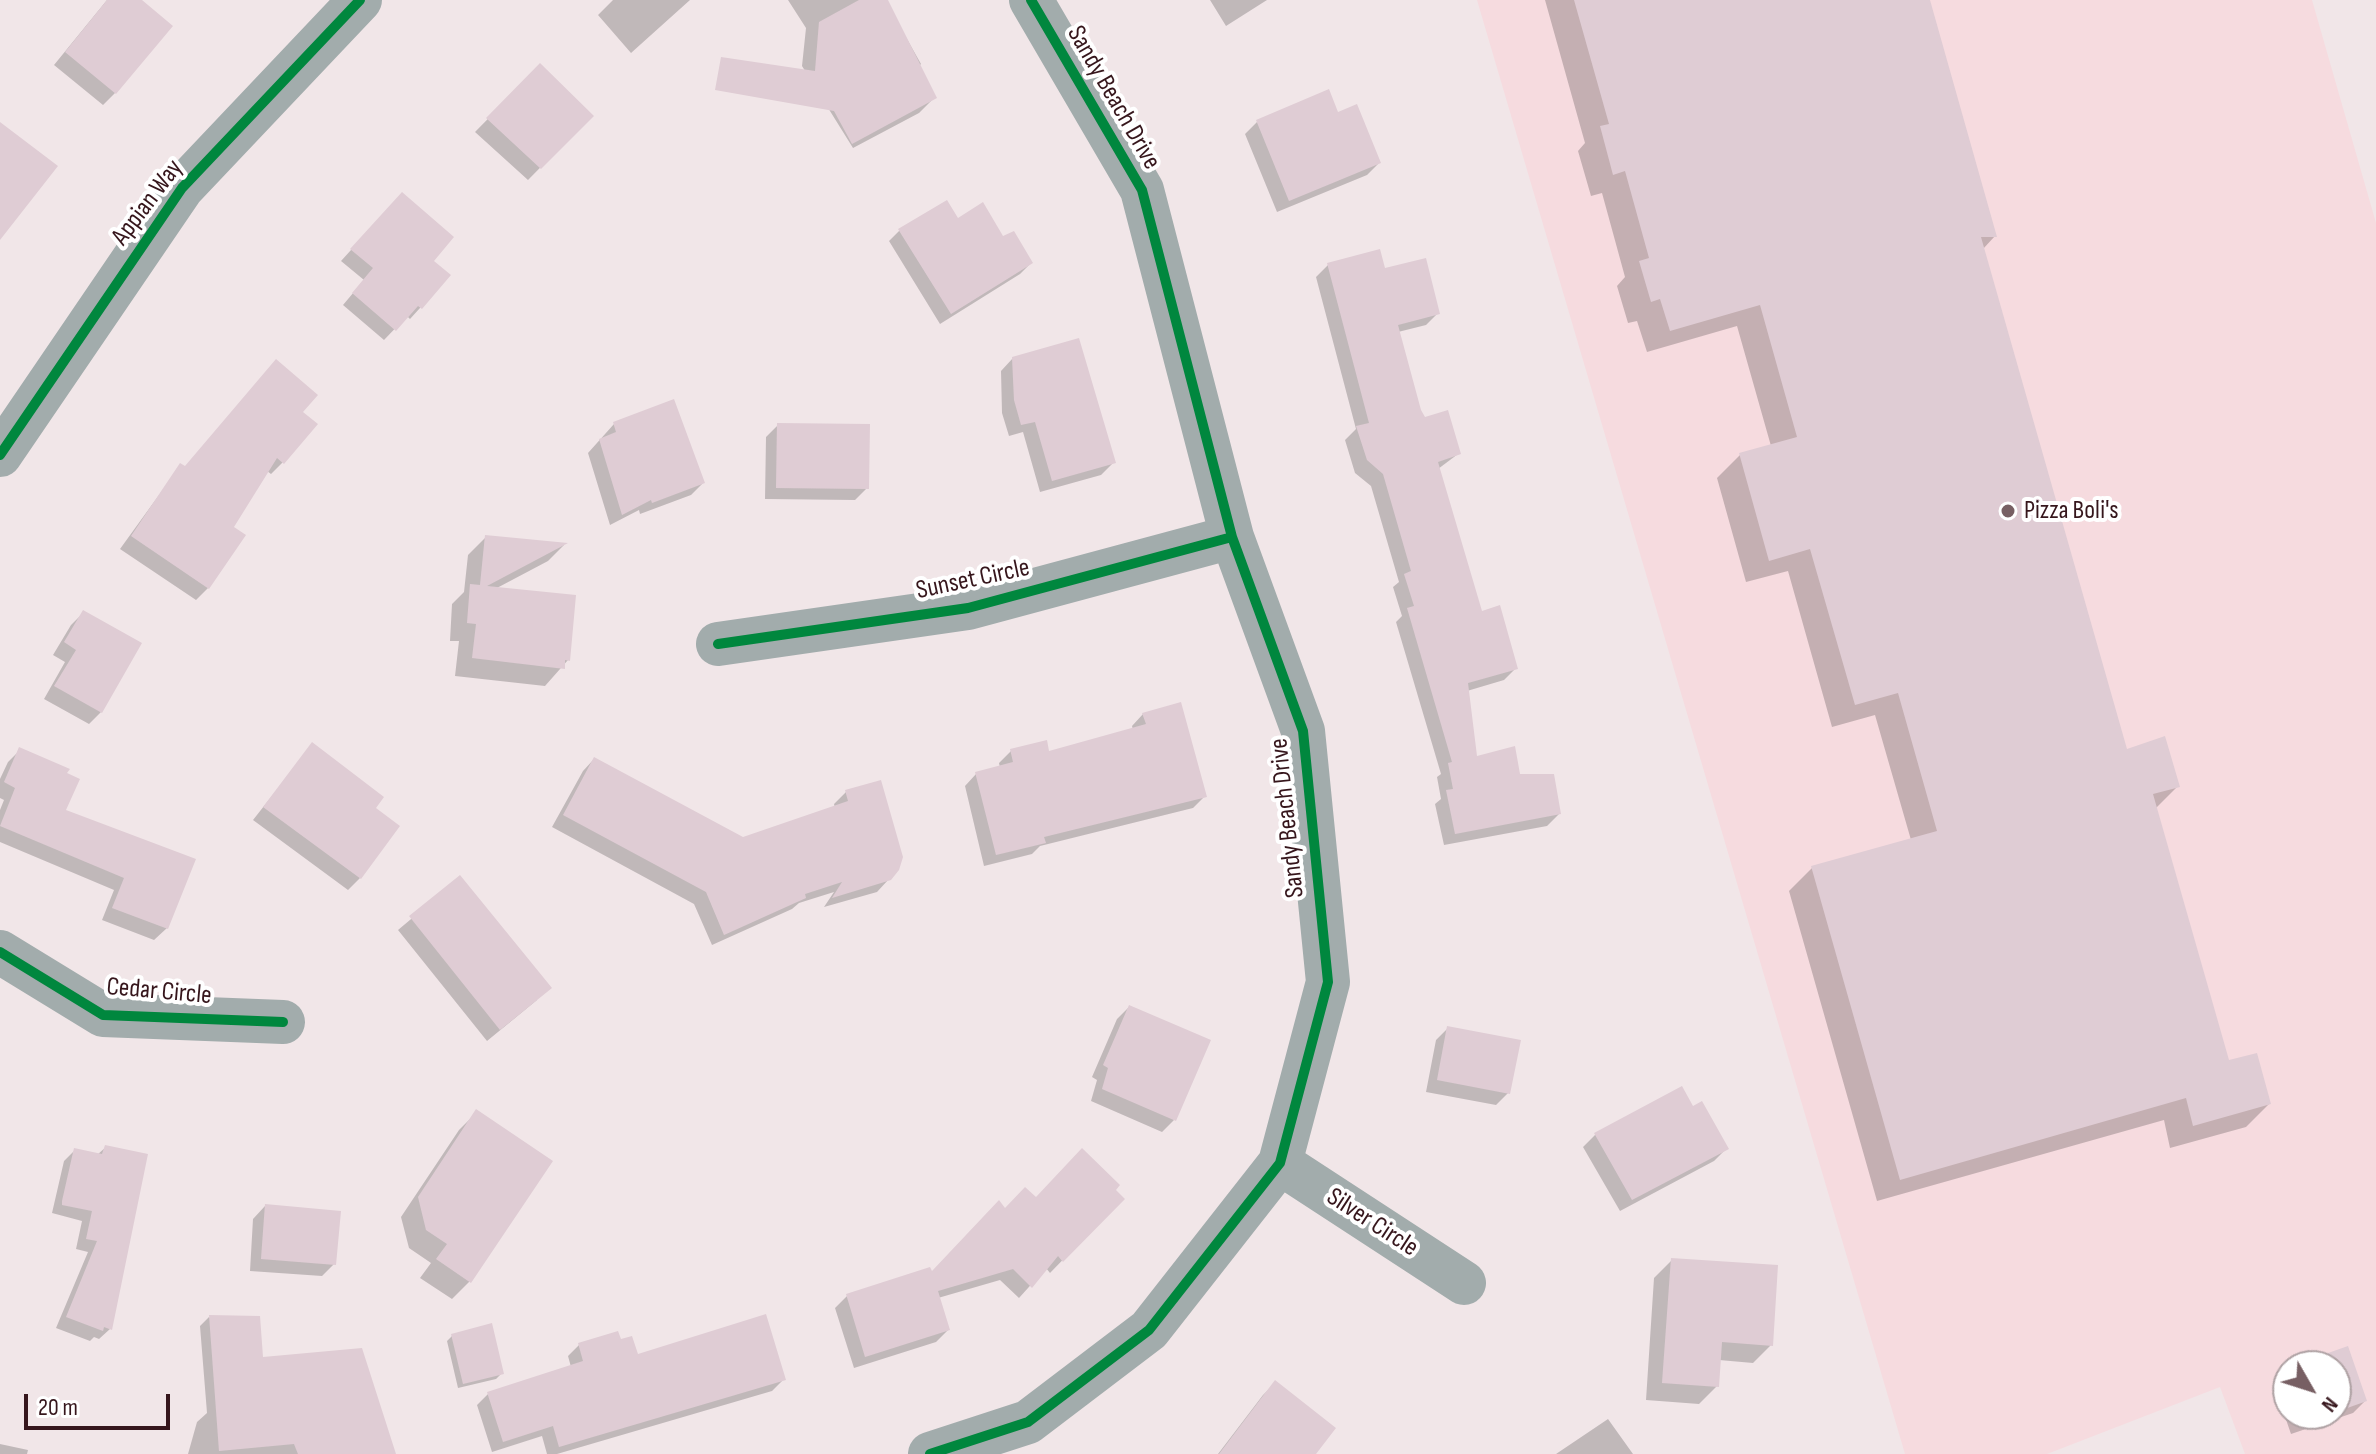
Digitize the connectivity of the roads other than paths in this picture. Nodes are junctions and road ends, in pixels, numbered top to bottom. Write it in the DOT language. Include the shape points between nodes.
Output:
graph roads {
  1 [pos="360,0"];
  2 [pos="1031,0"];
  3 [pos="0,455"];
  4 [pos="1232,537"];
  5 [pos="718,644"];
  6 [pos="0,952"];
  7 [pos="283,1022"];
  8 [pos="1280,1163"];
  9 [pos="1464,1283"];
  10 [pos="930,1454"];
  1 -- 3 [label="street, Appian Way" via="182,188"];
  2 -- 4 [label="street, Sandy Beach Drive" via="1142,190"];
  4 -- 5 [label="street, Sunset Circle" via="968,608"];
  4 -- 8 [label="street, Sandy Beach Drive" via="1303,731 1328,982"];
  6 -- 7 [label="street, Cedar Circle" via="103,1015"];
  8 -- 9 [label="street, Silver Circle"];
  8 -- 10 [label="street, Sandy Beach Drive" via="1149,1330 1028,1422"];
}
